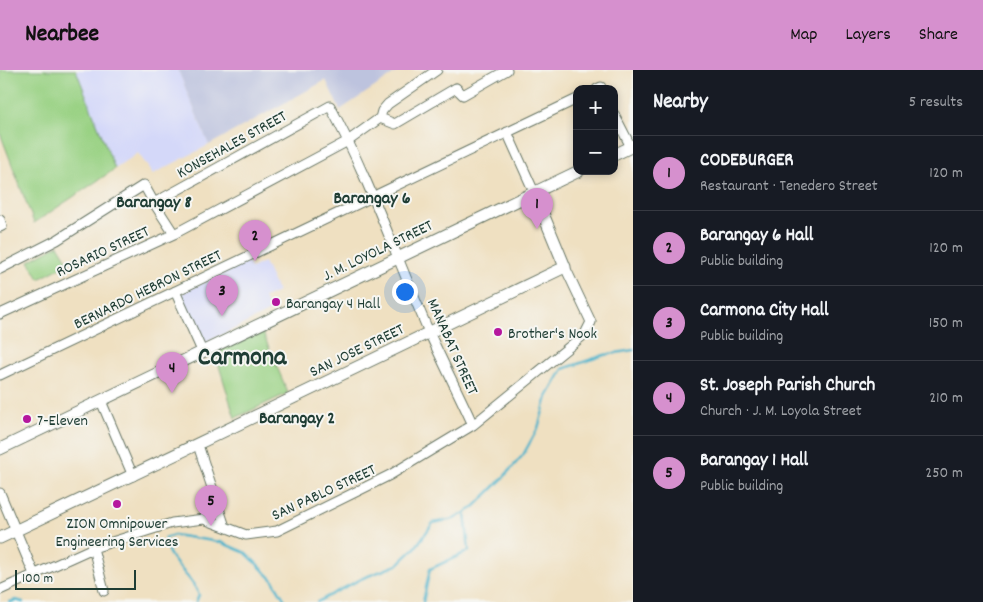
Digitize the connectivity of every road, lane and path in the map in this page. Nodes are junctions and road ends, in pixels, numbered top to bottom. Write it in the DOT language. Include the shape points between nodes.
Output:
graph roads {
  1 [pos="437,70"];
  2 [pos="507,70"];
  3 [pos="573,101"];
  4 [pos="330,106"];
  5 [pos="380,118"];
  6 [pos="618,121"];
  7 [pos="507,132"];
  8 [pos="348,141"];
  9 [pos="632,147"];
  10 [pos="618,153"];
  11 [pos="573,174"];
  12 [pos="534,192"];
  13 [pos="372,197"];
  14 [pos="154,203"];
  15 [pos="174,234"];
  16 [pos="399,256"];
  17 [pos="565,267"];
  18 [pos="0,269"];
  19 [pos="175,291"];
  20 [pos="0,314"];
  21 [pos="429,332"];
  22 [pos="202,352"];
  23 [pos="0,376"];
  24 [pos="101,401"];
  25 [pos="473,425"];
  26 [pos="198,445"];
  27 [pos="0,449"];
  28 [pos="133,476"];
  29 [pos="0,493"];
  30 [pos="225,527"];
  31 [pos="16,531"];
  32 [pos="0,538"];
  33 [pos="93,548"];
  34 [pos="34,574"];
  35 [pos="0,590"];
  36 [pos="104,591"];
  1 -- 5 [label="street, ROSARIO STREET" via="388,104"];
  2 -- 5 [label="street" via="462,96 456,88 395,124"];
  3 -- 7 [label="street, BERNARDO HEBRON STREET"];
  4 -- 8 [label="street, MANABAT STREET"];
  4 -- 14 [label="street, KONSEHALES STREET"];
  5 -- 8 [label="street, ROSARIO STREET"];
  6 -- 9 [label="street"];
  7 -- 12 [label="street"];
  7 -- 13 [label="street, BERNARDO HEBRON STREET"];
  8 -- 13 [label="street, MANABAT STREET"];
  8 -- 15 [label="street, ROSARIO STREET"];
  9 -- 10 [label="main road"];
  11 -- 12 [label="main road, J. M. LOYOLA STREET"];
  12 -- 16 [label="main road, J. M. LOYOLA STREET"];
  12 -- 17 [label="main road"];
  13 -- 16 [label="street, MANABAT STREET"];
  13 -- 19 [label="street, BERNARDO HEBRON STREET"];
  14 -- 15 [label="street"];
  14 -- 18 [label="street" via="144,185 57,240"];
  15 -- 20 [label="street, ROSARIO STREET"];
  16 -- 21 [label="street, MANABAT STREET"];
  16 -- 22 [label="main road, J. M. LOYOLA STREET"];
  17 -- 21 [label="main road, SAN JOSE STREET"];
  17 -- 25 [label="street, SAN PABLO STREET" via="590,322 585,334"];
  19 -- 22 [label="street"];
  19 -- 23 [label="street, BERNARDO HEBRON STREET"];
  21 -- 25 [label="street, MANABAT STREET"];
  21 -- 26 [label="main road, SAN JOSE STREET"];
  22 -- 24 [label="main road, J. M. LOYOLA STREET"];
  24 -- 27 [label="main road, J. M. LOYOLA STREET"];
  24 -- 28 [label="street"];
  25 -- 30 [label="street, SAN PABLO STREET" via="390,475 277,531 246,535"];
  26 -- 28 [label="main road, SAN JOSE STREET"];
  26 -- 30 [label="street"];
  28 -- 31 [label="main road, SAN JOSE STREET"];
  29 -- 31 [label="street"];
  30 -- 33 [label="street, SAN PABLO STREET" via="204,519 172,523"];
  31 -- 32 [label="main road, SAN JOSE STREET"];
  31 -- 34 [label="street"];
  33 -- 34 [label="street, SAN PABLO STREET"];
  33 -- 36 [label="street"];
  34 -- 35 [label="street, SAN PABLO STREET"];
}
